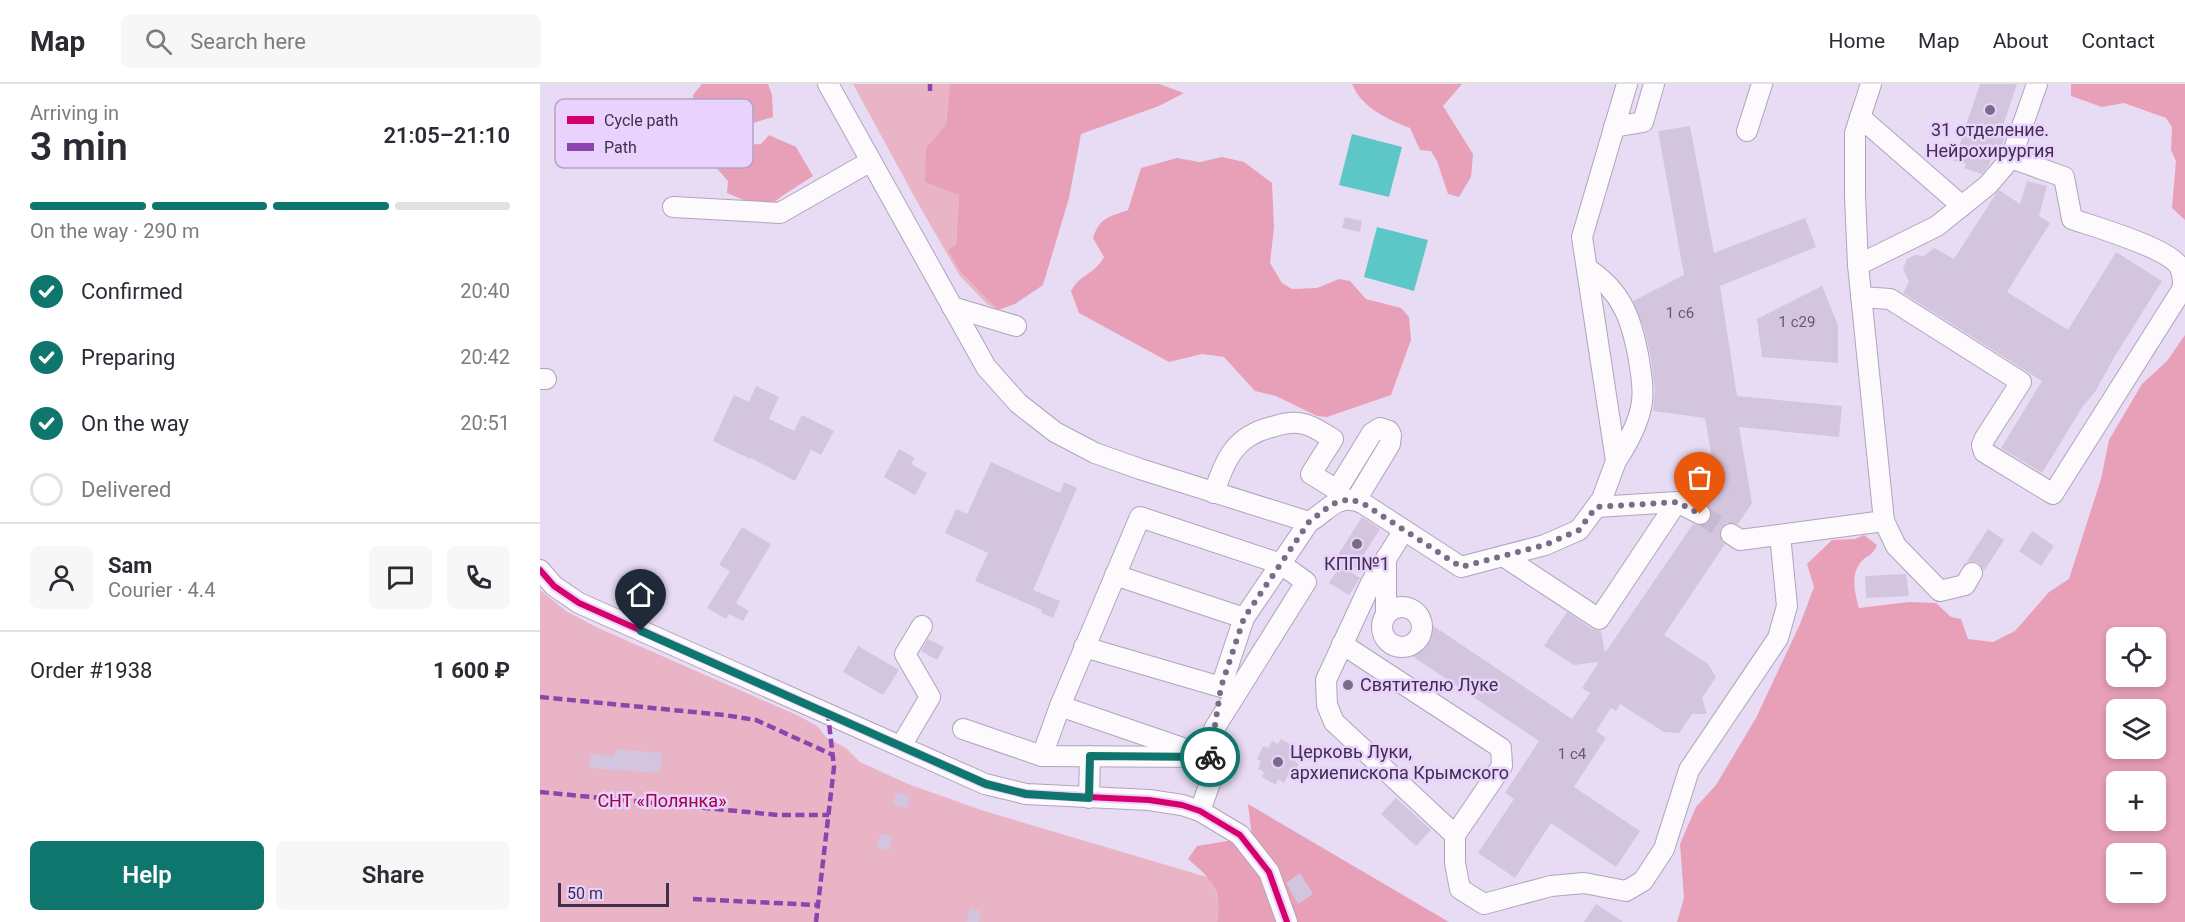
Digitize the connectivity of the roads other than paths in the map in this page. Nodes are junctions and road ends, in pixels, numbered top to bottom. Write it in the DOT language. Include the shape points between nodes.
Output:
graph roads {
  1 [pos="828,84"];
  2 [pos="1627,84"];
  3 [pos="1654,84"];
  4 [pos="1762,84"];
  5 [pos="1871,84"];
  6 [pos="2037,84"];
  7 [pos="1860,117"];
  8 [pos="1614,127"];
  9 [pos="1747,132"];
  10 [pos="2011,158"];
  11 [pos="871,161"];
  12 [pos="1962,206"];
  13 [pos="673,207"];
  14 [pos="1858,265"];
  15 [pos="1588,269"];
  16 [pos="1861,297"];
  17 [pos="952,307"];
  18 [pos="1016,327"];
  19 [pos="1616,461"];
  20 [pos="1214,493"];
  21 [pos="1345,497"];
  22 [pos="1677,502"];
  23 [pos="1596,507"];
  24 [pos="1700,514"];
  25 [pos="1884,521"];
  26 [pos="1309,522"];
  27 [pos="1404,530"];
  28 [pos="1731,534"];
  29 [pos="1780,535"];
  30 [pos="1503,556"];
  31 [pos="1386,558"];
  32 [pos="1281,564"];
  33 [pos="540,570"];
  34 [pos="1972,573"];
  35 [pos="1115,575"];
  36 [pos="1393,610"];
  37 [pos="1244,618"];
  38 [pos="922,626"];
  39 [pos="1342,644"];
  40 [pos="1084,647"];
  41 [pos="1221,687"];
  42 [pos="1060,706"];
  43 [pos="963,729"];
  44 [pos="1214,729"];
  45 [pos="901,746"];
  46 [pos="1042,756"];
  47 [pos="1090,756"];
  48 [pos="1211,757"];
  49 [pos="1089,798"];
  50 [pos="1200,811"];
  51 [pos="1455,835"];
  52 [pos="1287,922"];
  1 -- 11 [label="street"];
  2 -- 8 [label="street"];
  3 -- 8 [label="street" via="1643,122"];
  4 -- 9 [label="street"];
  5 -- 7 [label="street"];
  6 -- 10 [label="street"];
  7 -- 12 [label="street"];
  7 -- 14 [label="street" via="1855,133"];
  8 -- 15 [label="street" via="1582,237"];
  10 -- 12 [label="street" via="1988,185"];
  10 -- 16 [label="street" via="2064,177 2072,219 2152,248 2178,264 2183,279 2183,288 2053,494 1984,452 1985,438 2020,382 1890,299"];
  11 -- 13 [label="street" via="780,213"];
  11 -- 17 [label="street"];
  12 -- 14 [label="street" via="1937,226"];
  14 -- 16 [label="street"];
  15 -- 19 [label="street"];
  15 -- 19 [label="street" via="1604,280 1629,317 1643,386 1642,404 1629,443"];
  16 -- 25 [label="street"];
  17 -- 18 [label="street"];
  17 -- 20 [label="street" via="986,367 1018,403 1055,432 1095,453"];
  19 -- 23 [label="street"];
  20 -- 21 [label="street" via="1228,455 1240,442 1283,423 1304,423 1332,439 1311,474"];
  20 -- 26 [label="street"];
  21 -- 26 [label="street"];
  21 -- 27 [label="street"];
  22 -- 23 [label="street"];
  22 -- 24 [label="street"];
  22 -- 30 [label="street" via="1599,619"];
  23 -- 30 [label="street" via="1579,530 1545,545"];
  25 -- 29 [label="street"];
  25 -- 34 [label="street" via="1896,546 1940,591 1965,585"];
  26 -- 32 [label="street"];
  27 -- 30 [label="street" via="1461,567"];
  27 -- 31 [label="street"];
  28 -- 29 [label="street" via="1740,540"];
  29 -- 51 [label="street" via="1787,606 1778,638 1689,770 1664,849 1643,881 1626,891 1584,883 1551,885 1484,904 1460,889"];
  31 -- 36 [label="street"];
  31 -- 39 [label="street"];
  32 -- 35 [label="street" via="1140,517"];
  32 -- 37 [label="street"];
  32 -- 44 [label="street" via="1306,582"];
  33 -- 45 [label="street" via="554,586 579,603"];
  35 -- 37 [label="street"];
  35 -- 40 [label="street"];
  37 -- 41 [label="street"];
  38 -- 45 [label="street" via="905,654 930,697"];
  39 -- 51 [label="street" via="1326,680 1327,705 1334,722"];
  39 -- 51 [label="street" via="1501,748 1502,766"];
  40 -- 41 [label="street"];
  40 -- 42 [label="street"];
  41 -- 44 [label="street"];
  42 -- 46 [label="street"];
  42 -- 48 [label="street"];
  43 -- 46 [label="street"];
  44 -- 48 [label="street"];
  45 -- 49 [label="street" via="986,784 1026,794"];
  46 -- 47 [label="street"];
  47 -- 48 [label="street"];
  47 -- 49 [label="street"];
  48 -- 50 [label="street" via="1210,783"];
  49 -- 50 [label="street" via="1149,800"];
  50 -- 52 [label="street" via="1240,835 1269,872"];
}
